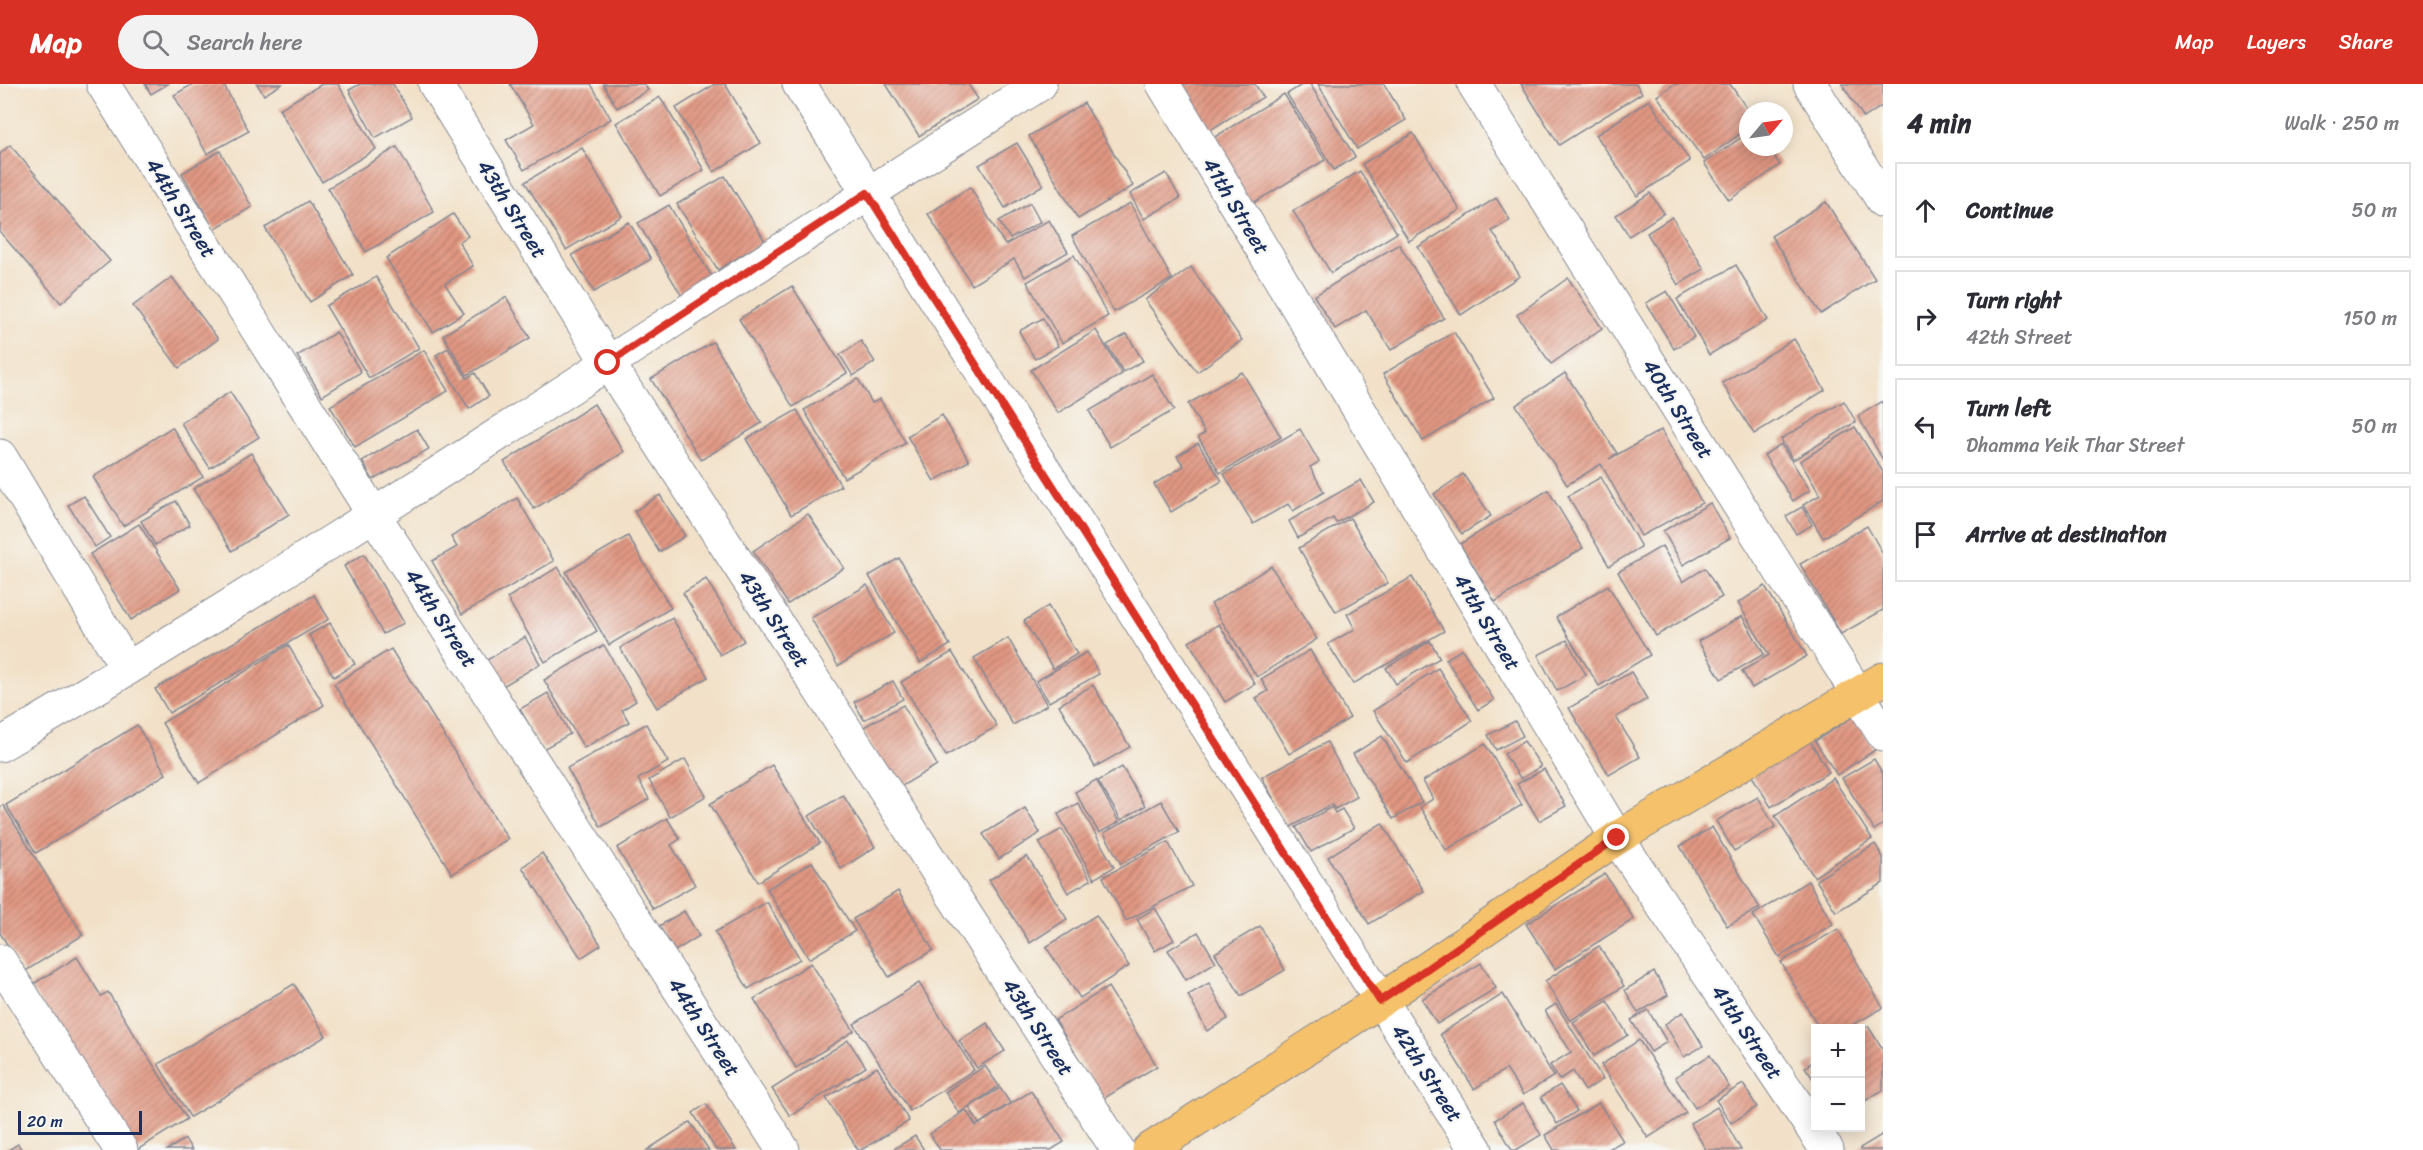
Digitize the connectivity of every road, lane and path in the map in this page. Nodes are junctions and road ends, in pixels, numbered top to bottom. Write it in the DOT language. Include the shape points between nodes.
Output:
graph roads {
  1 [pos="103,84"];
  2 [pos="435,84"];
  3 [pos="799,84"];
  4 [pos="1040,84"];
  5 [pos="1163,84"];
  6 [pos="1474,84"];
  7 [pos="1810,84"];
  8 [pos="867,193"];
  9 [pos="1883,201"];
  10 [pos="608,363"];
  11 [pos="0,456"];
  12 [pos="374,515"];
  13 [pos="127,668"];
  14 [pos="1870,687"];
  15 [pos="1883,734"];
  16 [pos="0,745"];
  17 [pos="1617,838"];
  18 [pos="0,961"];
  19 [pos="1380,1001"];
  20 [pos="121,1150"];
  21 [pos="783,1150"];
  22 [pos="1118,1150"];
  23 [pos="1149,1150"];
  24 [pos="1476,1150"];
  25 [pos="1827,1150"];
  1 -- 12 [label="street, 44th Street"];
  2 -- 10 [label="street, 43th Street"];
  3 -- 8 [label="street, 42th Street"];
  4 -- 8 [label="street"];
  5 -- 17 [label="street, 41th Street"];
  6 -- 14 [label="street, 40th Street"];
  7 -- 9 [label="street"];
  8 -- 10 [label="street"];
  8 -- 19 [label="street, 42th Street"];
  10 -- 12 [label="street"];
  10 -- 22 [label="street, 43th Street"];
  11 -- 13 [label="street"];
  12 -- 13 [label="street"];
  12 -- 21 [label="street, 44th Street"];
  13 -- 16 [label="street"];
  14 -- 15 [label="street, 40th Street"];
  14 -- 17 [label="main road"];
  17 -- 19 [label="main road"];
  17 -- 25 [label="street, 41th Street"];
  18 -- 20 [label="street"];
  19 -- 23 [label="main road"];
  19 -- 24 [label="street, 42th Street"];
}
